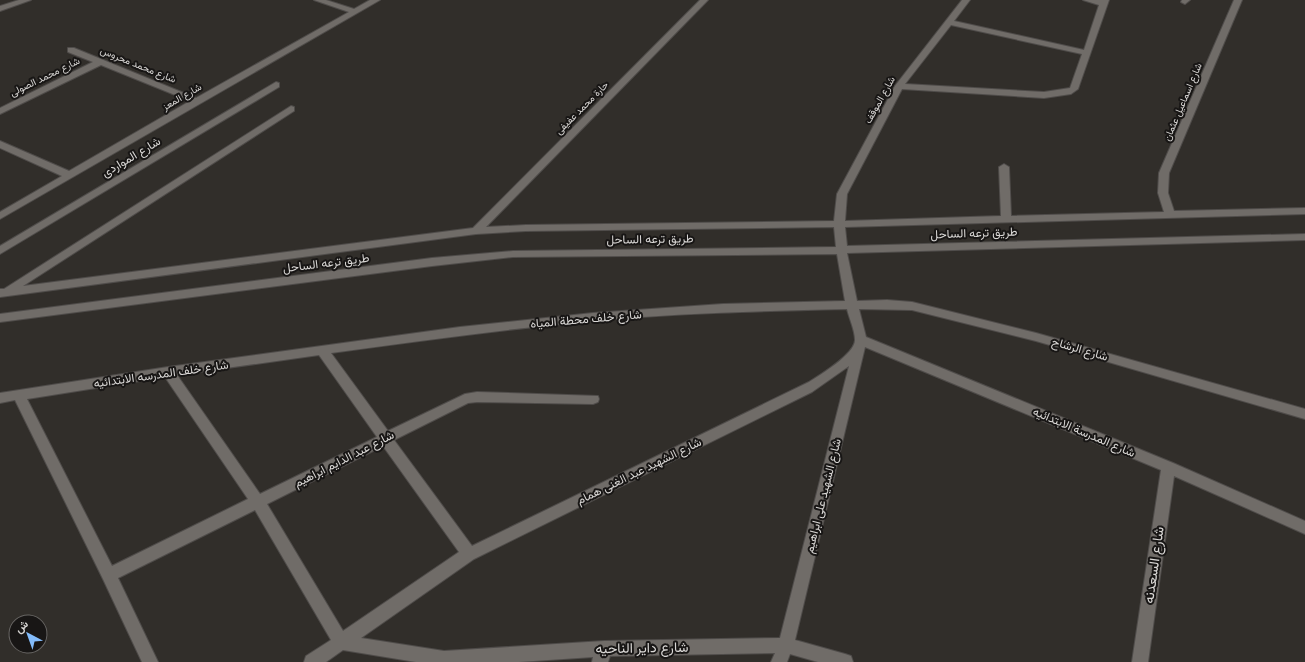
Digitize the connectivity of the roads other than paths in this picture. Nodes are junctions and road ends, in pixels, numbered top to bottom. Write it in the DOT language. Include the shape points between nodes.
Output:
graph roads {
  1 [pos="27,0"];
  2 [pos="318,0"];
  3 [pos="376,0"];
  4 [pos="704,0"];
  5 [pos="966,0"];
  6 [pos="1087,0"];
  7 [pos="1238,0"];
  8 [pos="1104,2"];
  9 [pos="0,9"];
  10 [pos="356,12"];
  11 [pos="948,22"];
  12 [pos="70,50"];
  13 [pos="1087,53"];
  14 [pos="100,62"];
  15 [pos="276,85"];
  16 [pos="899,86"];
  17 [pos="197,101"];
  18 [pos="291,109"];
  19 [pos="0,111"];
  20 [pos="0,144"];
  21 [pos="1004,167"];
  22 [pos="69,175"];
  23 [pos="0,206"];
  24 [pos="10,210"];
  25 [pos="1305,211"];
  26 [pos="1170,215"];
  27 [pos="0,216"];
  28 [pos="1006,220"];
  29 [pos="840,224"];
  30 [pos="476,232"];
  31 [pos="1305,237"];
  32 [pos="842,250"];
  33 [pos="0,251"];
  34 [pos="2,294"];
  35 [pos="851,304"];
  36 [pos="0,318"];
  37 [pos="860,344"];
  38 [pos="323,352"];
  39 [pos="168,372"];
  40 [pos="18,394"];
  41 [pos="0,398"];
  42 [pos="593,399"];
  43 [pos="1305,414"];
  44 [pos="385,438"];
  45 [pos="1168,467"];
  46 [pos="258,502"];
  47 [pos="1305,528"];
  48 [pos="469,554"];
  49 [pos="109,575"];
  50 [pos="342,642"];
  51 [pos="786,645"];
  52 [pos="602,655"];
  53 [pos="150,662"];
  54 [pos="312,662"];
  55 [pos="779,662"];
  56 [pos="845,662"];
  57 [pos="1140,662"];
  1 -- 9 [label="street"];
  2 -- 10 [label="street"];
  3 -- 10 [label="street, شارع المعز"];
  4 -- 30 [label="street, حارة محمد عفيفى"];
  5 -- 11 [label="street, شارع الموقف"];
  6 -- 8 [label="street"];
  7 -- 26 [label="street, شارع اسماعيل عثمان" via="1164,173 1163,193"];
  8 -- 13 [label="street"];
  10 -- 17 [label="street, شارع المعز"];
  11 -- 13 [label="street"];
  11 -- 16 [label="street, شارع الموقف"];
  12 -- 14 [label="street, شارع محمد محروس"];
  13 -- 16 [label="street" via="1074,89 1058,94"];
  14 -- 17 [label="street, شارع محمد محروس"];
  14 -- 19 [label="street, شارع محمد الصولى"];
  15 -- 33 [label="street, شارع المواردى"];
  16 -- 29 [label="street, شارع الموقف" via="842,194 839,206"];
  17 -- 22 [label="street, شارع المعز"];
  18 -- 34 [label="street"];
  20 -- 22 [label="street"];
  21 -- 28 [label="street, طريق ترعه الساحل"];
  22 -- 24 [label="street, شارع المعز"];
  23 -- 24 [label="street"];
  24 -- 27 [label="street, شارع المعز"];
  25 -- 26 [label="street, طريق ترعه الساحل"];
  26 -- 28 [label="street, طريق ترعه الساحل"];
  28 -- 29 [label="street, طريق ترعه الساحل"];
  29 -- 30 [label="street, طريق ترعه الساحل" via="548,227"];
  29 -- 32 [label="street"];
  30 -- 34 [label="street, طريق ترعه الساحل"];
  31 -- 32 [label="street, طريق ترعه الساحل"];
  32 -- 35 [label="street"];
  32 -- 36 [label="street, طريق ترعه الساحل" via="507,255 432,262"];
  35 -- 37 [label="street"];
  35 -- 38 [label="street, شارع خلف محطة المياه" via="723,308 593,317 460,331"];
  35 -- 43 [label="street, شارع الرشاح" via="912,306 1036,337"];
  37 -- 45 [label="street, شارع المدرسة الابتدائيه"];
  37 -- 48 [label="street, شارع الشهيد عبد الغنى همام" via="836,369 807,389"];
  37 -- 51 [label="street, شارع الشهيد على ابراهيم"];
  38 -- 39 [label="street, شارع خلف المدرسه الابتدائيه"];
  38 -- 44 [label="street"];
  39 -- 40 [label="street, شارع خلف المدرسه الابتدائيه"];
  39 -- 46 [label="street"];
  40 -- 41 [label="street, شارع خلف المدرسه الابتدائيه"];
  40 -- 49 [label="street"];
  42 -- 44 [label="street, شارع عبد الدايم ابراهيم" via="465,399"];
  44 -- 46 [label="street, شارع عبد الدايم ابراهيم"];
  44 -- 48 [label="street"];
  45 -- 47 [label="street, شارع المدرسة الابتدائيه"];
  45 -- 57 [label="street, شارع السعدنه"];
  46 -- 49 [label="street, شارع عبد الدايم ابراهيم"];
  46 -- 50 [label="street"];
  48 -- 50 [label="street, شارع الشهيد عبد الغنى همام"];
  49 -- 53 [label="street"];
  50 -- 52 [label="street, شارع داير الناحيه" via="444,659"];
  50 -- 54 [label="street, شارع الشهيد عبد الغنى همام"];
  51 -- 52 [label="street, شارع داير الناحيه"];
  51 -- 55 [label="street, شارع الشهيد على ابراهيم"];
  51 -- 56 [label="street, شارع داير الناحيه"];
}
